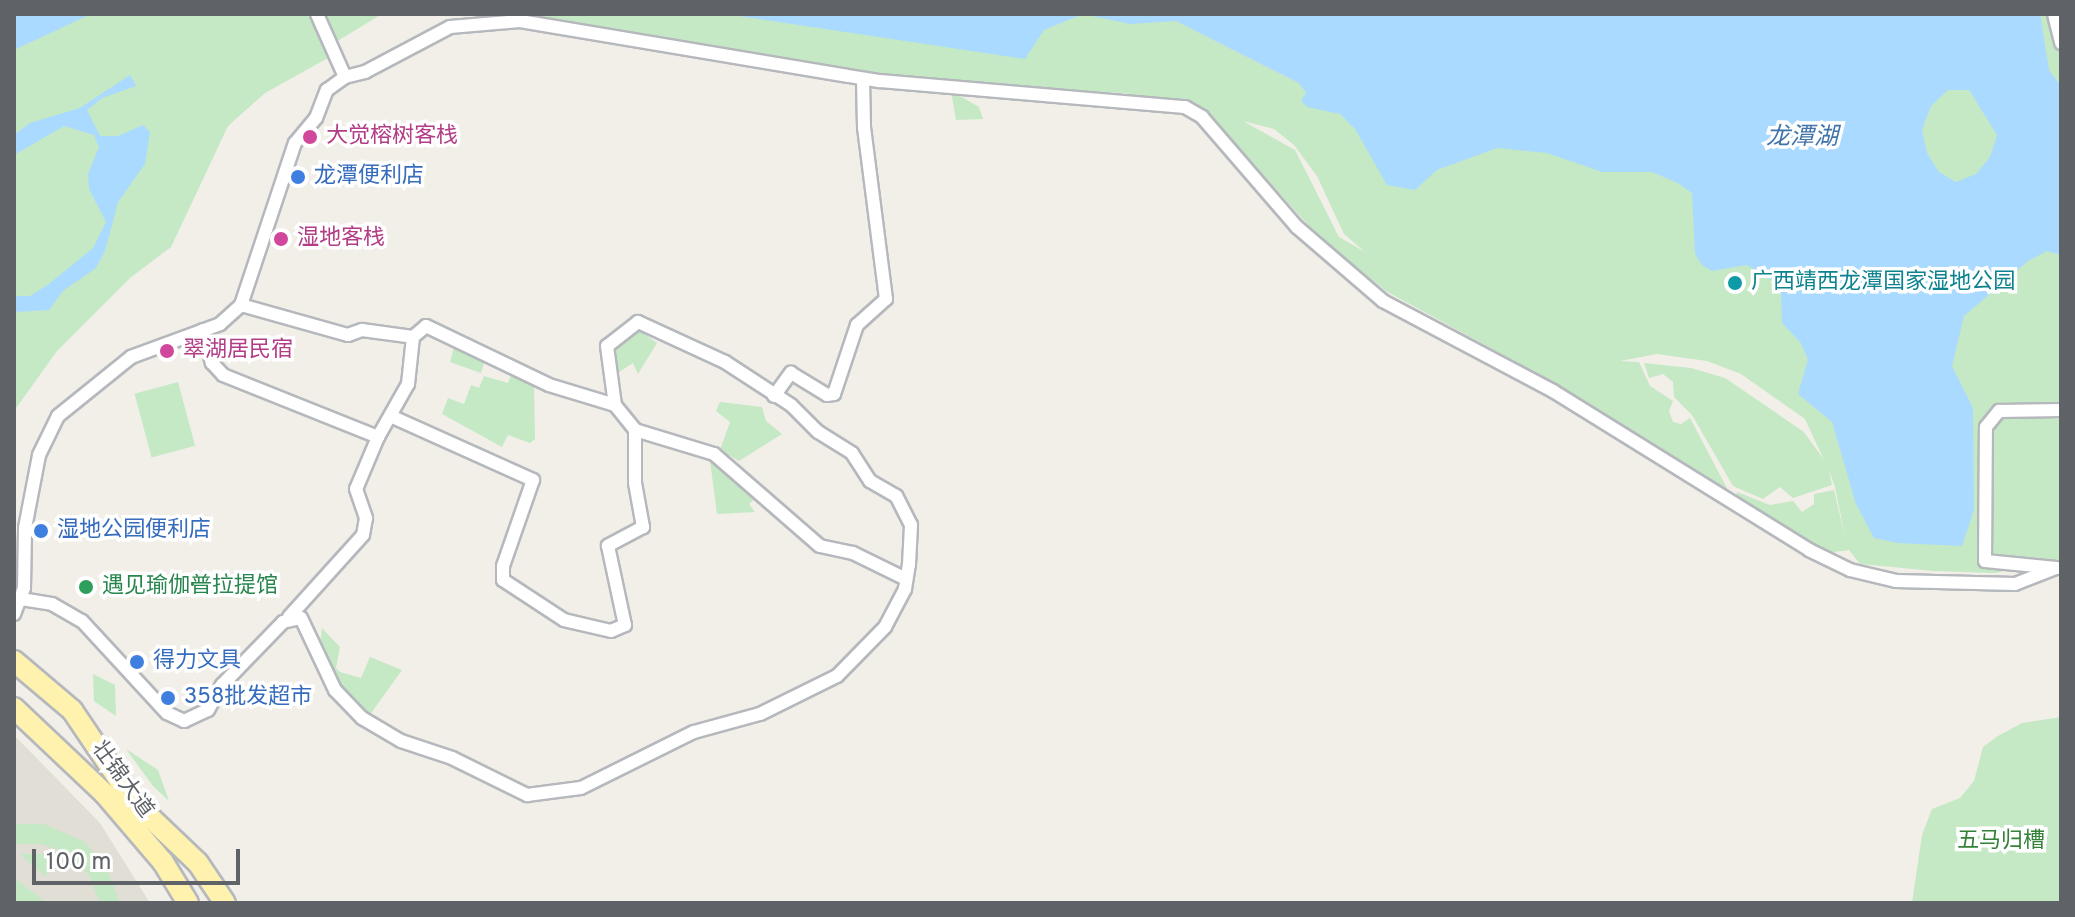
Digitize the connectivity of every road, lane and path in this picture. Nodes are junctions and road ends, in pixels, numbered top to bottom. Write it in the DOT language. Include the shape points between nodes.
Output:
graph roads {
  1 [pos="317,14"];
  2 [pos="2054,14"];
  3 [pos="2061,43"];
  4 [pos="345,77"];
  5 [pos="863,79"];
  6 [pos="241,305"];
  7 [pos="203,330"];
  8 [pos="413,337"];
  9 [pos="774,396"];
  10 [pos="615,405"];
  11 [pos="2061,410"];
  12 [pos="393,417"];
  13 [pos="635,430"];
  14 [pos="378,437"];
  15 [pos="2058,568"];
  16 [pos="906,579"];
  17 [pos="21,599"];
  18 [pos="14,614"];
  19 [pos="289,617"];
  20 [pos="14,661"];
  21 [pos="14,708"];
  22 [pos="188,903"];
  23 [pos="225,903"];
  1 -- 4 [label="street"];
  2 -- 3 [label="street"];
  4 -- 5 [label="street" via="365,72 450,27 520,21"];
  4 -- 6 [label="street" via="327,90 316,118 295,143"];
  5 -- 9 [label="street" via="886,299 857,325 834,394 791,373"];
  5 -- 15 [label="street" via="1185,107 1202,117 1297,227 1383,301 1553,391 1809,550 1850,570 1933,585 2015,584"];
  6 -- 7 [label="street" via="220,324"];
  6 -- 8 [label="street" via="342,334 362,330"];
  7 -- 14 [label="street" via="212,363 223,375"];
  7 -- 17 [label="street" via="131,357 58,416 36,466"];
  8 -- 10 [label="street" via="421,326 436,329 549,385"];
  8 -- 12 [label="street" via="408,384"];
  9 -- 10 [label="street" via="725,362 643,322 607,346"];
  9 -- 16 [label="street" via="847,450 867,478 900,501 912,534"];
  10 -- 13 [label="street"];
  11 -- 15 [label="street" via="1999,411 1986,427 1985,561"];
  12 -- 13 [label="street" via="531,477 535,484 517,520 503,580 564,620 611,631 623,628 627,616 608,546 643,527 635,483"];
  12 -- 14 [label="street"];
  13 -- 16 [label="street" via="714,454 820,546 853,553"];
  14 -- 19 [label="street" via="356,489 366,518 363,535"];
  16 -- 19 [label="street" via="885,627 837,676 760,714 694,732 606,779 548,795 507,788 452,758 401,741 357,714 329,680 307,622"];
  17 -- 18 [label="street"];
  17 -- 19 [label="street" via="52,604 82,621 167,713 184,721 208,710 222,685"];
  20 -- 23 [label="main road, 壮锦大道" via="72,710 134,802 198,863"];
  21 -- 22 [label="main road, 壮锦大道" via="104,793 163,862"];
}
